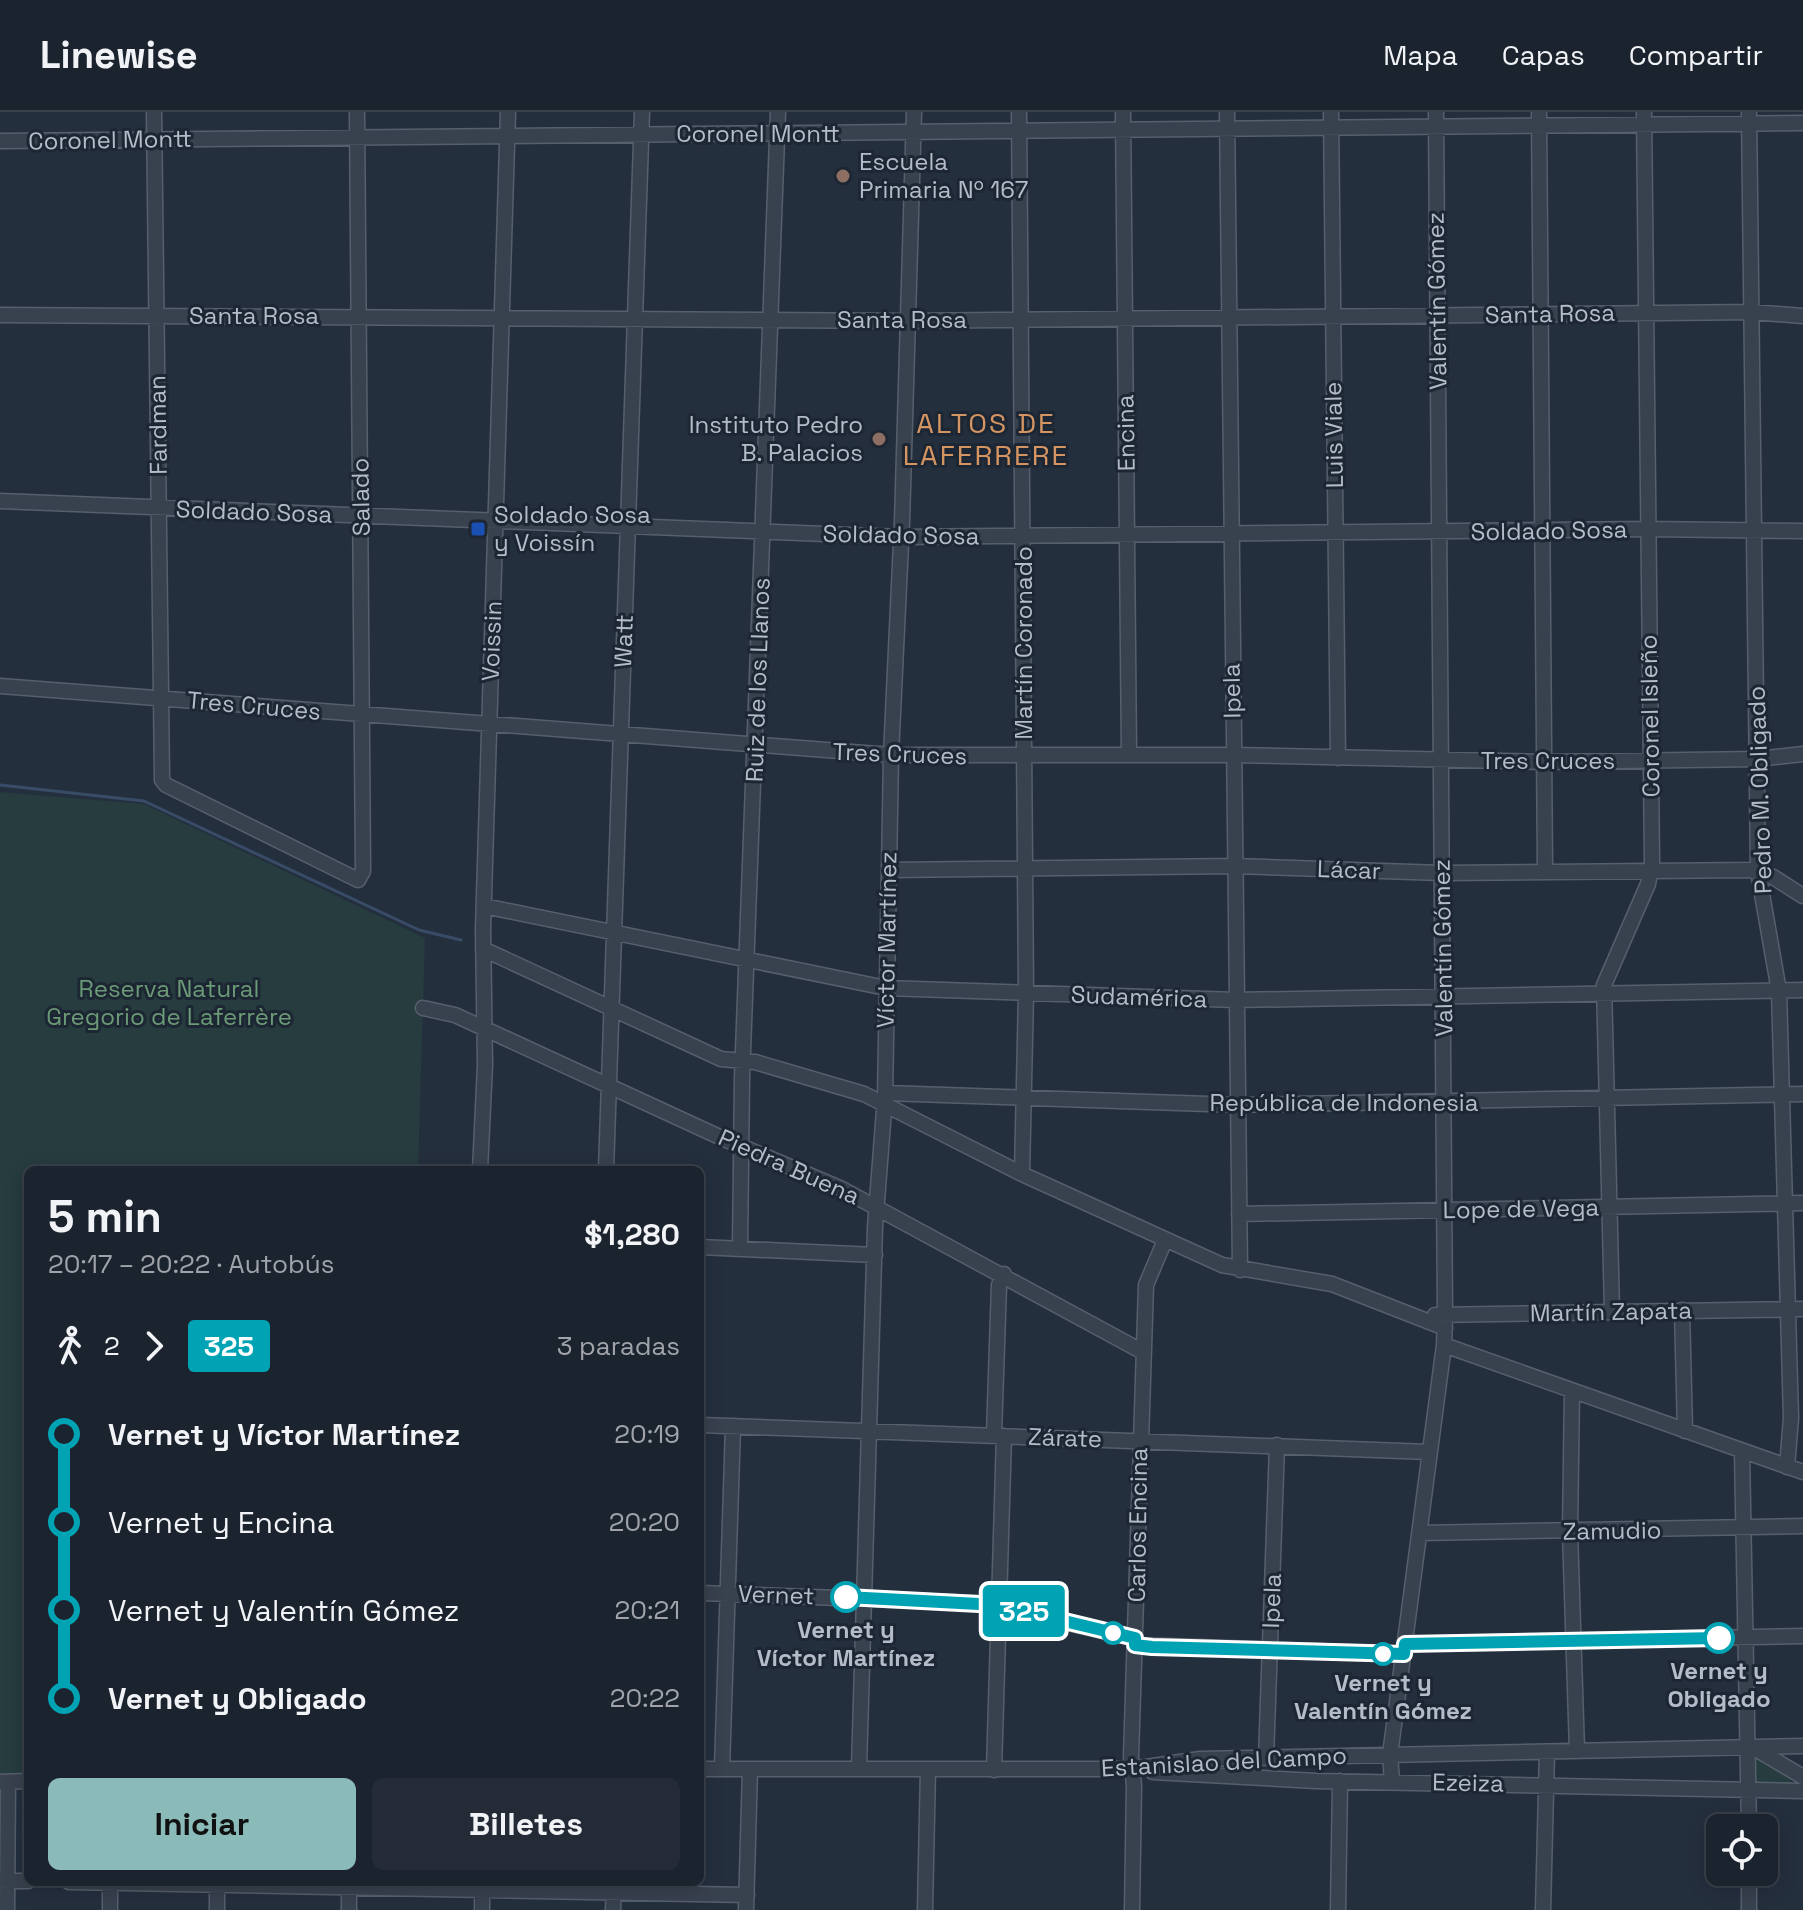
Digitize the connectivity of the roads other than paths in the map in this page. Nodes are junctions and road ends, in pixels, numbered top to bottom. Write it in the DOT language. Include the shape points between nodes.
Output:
graph roads {
  1 [pos="154,112"];
  2 [pos="357,112"];
  3 [pos="508,112"];
  4 [pos="642,112"];
  5 [pos="778,112"];
  6 [pos="914,112"];
  7 [pos="1019,112"];
  8 [pos="1123,112"];
  9 [pos="1227,112"];
  10 [pos="1331,112"];
  11 [pos="1749,117"];
  12 [pos="1644,118"];
  13 [pos="1436,119"];
  14 [pos="1539,119"];
  15 [pos="1803,123"];
  16 [pos="1331,129"];
  17 [pos="1123,131"];
  18 [pos="1227,131"];
  19 [pos="1019,132"];
  20 [pos="778,133"];
  21 [pos="914,133"];
  22 [pos="642,134"];
  23 [pos="508,135"];
  24 [pos="358,137"];
  25 [pos="154,139"];
  26 [pos="0,141"];
  27 [pos="1752,312"];
  28 [pos="1647,313"];
  29 [pos="1437,314"];
  30 [pos="1543,314"];
  31 [pos="0,315"];
  32 [pos="157,316"];
  33 [pos="1332,316"];
  34 [pos="1803,316"];
  35 [pos="358,317"];
  36 [pos="1230,317"];
  37 [pos="503,318"];
  38 [pos="635,320"];
  39 [pos="772,320"];
  40 [pos="1020,320"];
  41 [pos="1125,320"];
  42 [pos="907,321"];
  43 [pos="0,501"];
  44 [pos="159,509"];
  45 [pos="361,517"];
  46 [pos="496,521"];
  47 [pos="628,526"];
  48 [pos="1649,529"];
  49 [pos="1755,529"];
  50 [pos="1545,531"];
  51 [pos="1803,531"];
  52 [pos="763,532"];
  53 [pos="1439,532"];
  54 [pos="1335,533"];
  55 [pos="1230,534"];
  56 [pos="1023,536"];
  57 [pos="1128,536"];
  58 [pos="901,537"];
  59 [pos="0,686"];
  60 [pos="160,699"];
  61 [pos="362,715"];
  62 [pos="489,725"];
  63 [pos="621,735"];
  64 [pos="756,746"];
  65 [pos="1803,754"];
  66 [pos="891,755"];
  67 [pos="1129,755"];
  68 [pos="1233,755"];
  69 [pos="1024,757"];
  70 [pos="1338,758"];
  71 [pos="1757,759"];
  72 [pos="1649,760"];
  73 [pos="1441,761"];
  74 [pos="1546,762"];
  75 [pos="1235,866"];
  76 [pos="1025,869"];
  77 [pos="889,870"];
  78 [pos="1545,871"];
  79 [pos="1758,871"];
  80 [pos="1651,872"];
  81 [pos="1442,873"];
  82 [pos="358,880"];
  83 [pos="1803,896"];
  84 [pos="484,906"];
  85 [pos="615,932"];
  86 [pos="483,949"];
  87 [pos="749,960"];
  88 [pos="886,988"];
  89 [pos="1803,990"];
  90 [pos="1779,991"];
  91 [pos="1026,993"];
  92 [pos="1604,993"];
  93 [pos="1443,996"];
  94 [pos="1236,1000"];
  95 [pos="612,1007"];
  96 [pos="423,1008"];
  97 [pos="485,1030"];
  98 [pos="742,1060"];
  99 [pos="609,1086"];
  100 [pos="1782,1094"];
  101 [pos="1803,1094"];
  102 [pos="1024,1098"];
  103 [pos="885,1099"];
  104 [pos="1607,1099"];
  105 [pos="1445,1104"];
  106 [pos="1238,1105"];
  107 [pos="743,1146"];
  108 [pos="480,1166"];
  109 [pos="606,1166"];
  110 [pos="1022,1174"];
  111 [pos="1803,1203"];
  112 [pos="1785,1204"];
  113 [pos="877,1206"];
  114 [pos="1610,1207"];
  115 [pos="1444,1210"];
  116 [pos="1239,1214"];
  117 [pos="1165,1240"];
  118 [pos="704,1247"];
  119 [pos="740,1248"];
  120 [pos="875,1255"];
  121 [pos="1240,1270"];
  122 [pos="1004,1274"];
  123 [pos="1803,1309"];
  124 [pos="1682,1310"];
  125 [pos="1787,1310"];
  126 [pos="1612,1311"];
  127 [pos="1445,1322"];
  128 [pos="1444,1345"];
  129 [pos="1143,1352"];
  130 [pos="1572,1391"];
  131 [pos="1797,1418"];
  132 [pos="704,1425"];
  133 [pos="733,1426"];
  134 [pos="871,1431"];
  135 [pos="1685,1431"];
  136 [pos="999,1436"];
  137 [pos="1140,1441"];
  138 [pos="1277,1445"];
  139 [pos="1429,1452"];
  140 [pos="1742,1452"];
  141 [pos="1787,1467"];
  142 [pos="1803,1472"];
  143 [pos="1803,1526"];
  144 [pos="1741,1527"];
  145 [pos="1570,1532"];
  146 [pos="1420,1533"];
  147 [pos="704,1593"];
  148 [pos="729,1593"];
  149 [pos="865,1598"];
  150 [pos="998,1605"];
  151 [pos="1803,1636"];
  152 [pos="1745,1637"];
  153 [pos="1572,1641"];
  154 [pos="1135,1642"];
  155 [pos="1404,1649"];
  156 [pos="1270,1651"];
  157 [pos="1803,1746"];
  158 [pos="1751,1748"];
  159 [pos="1577,1751"];
  160 [pos="1547,1752"];
  161 [pos="1390,1755"];
  162 [pos="1266,1758"];
  163 [pos="859,1768"];
  164 [pos="704,1769"];
  165 [pos="722,1769"];
  166 [pos="750,1769"];
  167 [pos="928,1769"];
  168 [pos="1133,1769"];
  169 [pos="994,1770"];
  170 [pos="1803,1777"];
  171 [pos="24,1781"];
  172 [pos="1340,1781"];
  173 [pos="1392,1781"];
  174 [pos="4,1782"];
  175 [pos="1545,1785"];
  176 [pos="1750,1790"];
  177 [pos="1803,1791"];
  178 [pos="1749,1814"];
  179 [pos="4,1880"];
  180 [pos="24,1881"];
  181 [pos="110,1886"];
  182 [pos="217,1886"];
  183 [pos="349,1886"];
  184 [pos="482,1886"];
  185 [pos="1749,1886"];
  186 [pos="614,1888"];
  187 [pos="746,1903"];
  188 [pos="7,1910"];
  189 [pos="110,1910"];
  190 [pos="217,1910"];
  191 [pos="349,1910"];
  192 [pos="482,1910"];
  193 [pos="613,1910"];
  194 [pos="925,1910"];
  195 [pos="1132,1910"];
  196 [pos="1338,1910"];
  197 [pos="1543,1910"];
  198 [pos="1749,1910"];
  1 -- 25 [label="street, Fardman"];
  2 -- 24 [label="street, Salado"];
  3 -- 23 [label="street, Voissin"];
  4 -- 22 [label="street, Watt"];
  5 -- 20 [label="street, Ruiz de los Llanos"];
  6 -- 21 [label="street, Víctor Martínez"];
  7 -- 19 [label="street, Martín Coronado"];
  8 -- 17 [label="street, Encina"];
  9 -- 18 [label="street, Ipela"];
  10 -- 16 [label="street, Luis Viale"];
  11 -- 12 [label="street, Coronel Montt"];
  11 -- 15 [label="street, Coronel Montt"];
  11 -- 27 [label="street, Pedro M. Obligado"];
  12 -- 14 [label="street, Coronel Montt"];
  12 -- 28 [label="street, Coronel Isleño"];
  13 -- 14 [label="street, Coronel Montt"];
  13 -- 16 [label="street, Coronel Montt"];
  13 -- 29 [label="street, Valentín Gómez"];
  14 -- 30 [label="street"];
  16 -- 18 [label="street, Coronel Montt"];
  16 -- 33 [label="street, Luis Viale"];
  17 -- 18 [label="street, Coronel Montt"];
  17 -- 19 [label="street, Coronel Montt"];
  17 -- 41 [label="street, Encina"];
  18 -- 36 [label="street, Ipela"];
  19 -- 21 [label="street, Coronel Montt"];
  19 -- 40 [label="street, Martín Coronado"];
  20 -- 21 [label="street, Coronel Montt"];
  20 -- 22 [label="street, Coronel Montt"];
  20 -- 39 [label="street, Ruiz de los Llanos"];
  21 -- 42 [label="street, Víctor Martínez"];
  22 -- 23 [label="street, Coronel Montt"];
  22 -- 38 [label="street, Watt"];
  23 -- 24 [label="street, Coronel Montt"];
  23 -- 37 [label="street, Voissin"];
  24 -- 25 [label="street, Coronel Montt"];
  24 -- 35 [label="street, Salado"];
  25 -- 26 [label="street, Coronel Montt"];
  25 -- 32 [label="street, Fardman"];
  27 -- 28 [label="street, Santa Rosa"];
  27 -- 34 [label="street, Santa Rosa"];
  27 -- 49 [label="street, Pedro M. Obligado"];
  28 -- 30 [label="street, Santa Rosa"];
  28 -- 48 [label="street, Coronel Isleño"];
  29 -- 30 [label="street, Santa Rosa"];
  29 -- 33 [label="street, Santa Rosa"];
  29 -- 53 [label="street, Valentín Gómez"];
  30 -- 50 [label="street"];
  31 -- 32 [label="street, Santa Rosa"];
  32 -- 35 [label="street, Santa Rosa"];
  32 -- 44 [label="street, Fardman"];
  33 -- 36 [label="street, Santa Rosa"];
  33 -- 54 [label="street, Luis Viale"];
  35 -- 37 [label="street, Santa Rosa"];
  35 -- 45 [label="street, Salado"];
  36 -- 41 [label="street, Santa Rosa"];
  36 -- 55 [label="street, Ipela"];
  37 -- 38 [label="street, Santa Rosa"];
  37 -- 46 [label="street, Voissin"];
  38 -- 39 [label="street, Santa Rosa"];
  38 -- 47 [label="street, Watt"];
  39 -- 42 [label="street, Santa Rosa"];
  39 -- 52 [label="street, Ruiz de los Llanos"];
  40 -- 41 [label="street, Santa Rosa"];
  40 -- 42 [label="street, Santa Rosa"];
  40 -- 56 [label="street, Martín Coronado"];
  41 -- 57 [label="street, Encina"];
  42 -- 58 [label="street, Víctor Martínez"];
  43 -- 44 [label="street, Soldado Sosa"];
  44 -- 45 [label="street, Soldado Sosa"];
  44 -- 60 [label="street, Fardman"];
  45 -- 46 [label="street, Soldado Sosa"];
  45 -- 61 [label="street, Salado"];
  46 -- 47 [label="street, Soldado Sosa"];
  46 -- 62 [label="street, Voissin"];
  47 -- 52 [label="street, Soldado Sosa"];
  47 -- 63 [label="street, Watt"];
  48 -- 49 [label="street, Soldado Sosa"];
  48 -- 50 [label="street, Soldado Sosa"];
  48 -- 72 [label="street, Coronel Isleño"];
  49 -- 51 [label="street, Soldado Sosa"];
  49 -- 71 [label="street, Pedro M. Obligado"];
  50 -- 53 [label="street, Soldado Sosa"];
  50 -- 74 [label="street"];
  52 -- 58 [label="street, Soldado Sosa"];
  52 -- 64 [label="street, Ruiz de los Llanos"];
  53 -- 54 [label="street, Soldado Sosa"];
  53 -- 73 [label="street, Valentín Gómez"];
  54 -- 55 [label="street, Soldado Sosa"];
  54 -- 70 [label="street, Luis Viale"];
  55 -- 57 [label="street, Soldado Sosa"];
  55 -- 68 [label="street, Ipela"];
  56 -- 57 [label="street, Soldado Sosa"];
  56 -- 58 [label="street, Soldado Sosa"];
  56 -- 69 [label="street, Martín Coronado"];
  57 -- 67 [label="street, Encina"];
  58 -- 66 [label="street, Víctor Martínez"];
  59 -- 60 [label="street, Tres Cruces"];
  60 -- 61 [label="street, Tres Cruces"];
  60 -- 82 [label="street, Fardman" via="161,774 166,785"];
  61 -- 62 [label="street, Tres Cruces"];
  61 -- 82 [label="street, Salado" via="363,871"];
  62 -- 63 [label="street, Tres Cruces"];
  62 -- 84 [label="street, Voissin"];
  63 -- 64 [label="street, Tres Cruces"];
  63 -- 85 [label="street, Watt"];
  64 -- 66 [label="street, Tres Cruces"];
  64 -- 87 [label="street, Ruiz de los Llanos"];
  65 -- 71 [label="street, Tres Cruces"];
  66 -- 69 [label="street, Tres Cruces"];
  66 -- 77 [label="street, Víctor Martínez"];
  67 -- 68 [label="street, Tres Cruces"];
  67 -- 69 [label="street, Tres Cruces"];
  68 -- 70 [label="street, Tres Cruces"];
  68 -- 75 [label="street, Ipela"];
  69 -- 76 [label="street, Martín Coronado"];
  70 -- 73 [label="street, Tres Cruces"];
  71 -- 72 [label="street, Tres Cruces"];
  71 -- 79 [label="street, Pedro M. Obligado"];
  72 -- 74 [label="street, Tres Cruces"];
  72 -- 80 [label="street, Coronel Isleño"];
  73 -- 74 [label="street, Tres Cruces"];
  73 -- 81 [label="street, Valentín Gómez"];
  74 -- 78 [label="street"];
  75 -- 76 [label="street, Lácar"];
  75 -- 81 [label="street, Lácar"];
  75 -- 94 [label="street, Ipela"];
  76 -- 77 [label="street, Lácar"];
  76 -- 91 [label="street, Martín Coronado"];
  77 -- 88 [label="street, Víctor Martínez"];
  78 -- 80 [label="street, Lácar"];
  78 -- 81 [label="street, Lácar"];
  79 -- 80 [label="street, Lácar"];
  79 -- 83 [label="street, Lácar"];
  79 -- 90 [label="street, Pedro M. Obligado"];
  80 -- 92 [label="street, Coronel Isleño" via="1608,971"];
  81 -- 93 [label="street, Valentín Gómez"];
  84 -- 85 [label="street, Sudamérica"];
  84 -- 86 [label="street, Voissin"];
  85 -- 87 [label="street, Sudamérica"];
  85 -- 95 [label="street, Watt"];
  86 -- 95 [label="street"];
  86 -- 97 [label="street, Voissin"];
  87 -- 88 [label="street, Sudamérica"];
  87 -- 98 [label="street, Ruiz de los Llanos"];
  88 -- 91 [label="street, Sudamérica"];
  88 -- 103 [label="street, Víctor Martínez"];
  89 -- 90 [label="street, Sudamérica"];
  90 -- 92 [label="street, Sudamérica"];
  90 -- 100 [label="street, Pedro M. Obligado"];
  91 -- 94 [label="street, Sudamérica"];
  91 -- 102 [label="street, Martín Coronado"];
  92 -- 93 [label="street, Sudamérica"];
  92 -- 104 [label="street, Coronel Isleño"];
  93 -- 94 [label="street, Sudamérica"];
  93 -- 105 [label="street, Valentín Gómez"];
  94 -- 106 [label="street, Ipela"];
  95 -- 98 [label="street" via="721,1059"];
  95 -- 99 [label="street, Watt"];
  96 -- 97 [label="street, Piedra Buena" via="445,1011"];
  97 -- 99 [label="street, Piedra Buena"];
  97 -- 108 [label="street, Voissin"];
  98 -- 103 [label="street"];
  98 -- 107 [label="street, Ruiz de los Llanos"];
  99 -- 107 [label="street, Piedra Buena"];
  99 -- 109 [label="street, Watt"];
  100 -- 101 [label="street, República de Indonesia"];
  100 -- 104 [label="street, República de Indonesia"];
  100 -- 112 [label="street, Pedro M. Obligado"];
  102 -- 103 [label="street, República de Indonesia"];
  102 -- 106 [label="street, República de Indonesia"];
  102 -- 110 [label="street, Martín Coronado"];
  103 -- 110 [label="street"];
  103 -- 113 [label="street, Víctor Martínez"];
  104 -- 105 [label="street, República de Indonesia"];
  104 -- 114 [label="street, Coronel Isleño"];
  105 -- 106 [label="street, República de Indonesia"];
  105 -- 115 [label="street, Valentín Gómez"];
  106 -- 116 [label="street, Ipela"];
  107 -- 113 [label="street, Piedra Buena"];
  107 -- 119 [label="street, Ruiz de los Llanos"];
  110 -- 117 [label="street"];
  111 -- 112 [label="street, Lope de Vega"];
  112 -- 114 [label="street, Lope de Vega"];
  112 -- 125 [label="street, Pedro M. Obligado"];
  113 -- 120 [label="street, Víctor Martínez"];
  113 -- 122 [label="street, Piedra Buena"];
  114 -- 115 [label="street, Lope de Vega"];
  114 -- 126 [label="street, Coronel Isleño"];
  115 -- 116 [label="street, Lope de Vega"];
  115 -- 127 [label="street, Valentín Gómez"];
  116 -- 121 [label="street, Ipela"];
  117 -- 121 [label="street"];
  117 -- 129 [label="street, Carlos Encina" via="1146,1285"];
  118 -- 119 [label="street"];
  119 -- 120 [label="street"];
  120 -- 134 [label="street, Víctor Martínez"];
  121 -- 127 [label="street, Martín Zapata" via="1332,1284"];
  122 -- 129 [label="street, Piedra Buena"];
  122 -- 136 [label="street" via="999,1285"];
  123 -- 125 [label="street, Martín Zapata"];
  124 -- 125 [label="street, Martín Zapata"];
  124 -- 126 [label="street, Martín Zapata"];
  124 -- 135 [label="street"];
  125 -- 131 [label="street, Pedro M. Obligado"];
  126 -- 127 [label="street, Martín Zapata"];
  127 -- 128 [label="street, Valentín Gómez"];
  128 -- 130 [label="street"];
  128 -- 139 [label="street, Valentín Gómez"];
  129 -- 137 [label="street, Carlos Encina"];
  130 -- 135 [label="street"];
  130 -- 145 [label="street"];
  131 -- 141 [label="street, Pedro M. Obligado"];
  132 -- 133 [label="street, Zárate"];
  133 -- 134 [label="street, Zárate"];
  133 -- 148 [label="street"];
  134 -- 136 [label="street, Zárate"];
  134 -- 149 [label="street, Víctor Martínez"];
  135 -- 140 [label="street"];
  136 -- 137 [label="street, Zárate"];
  136 -- 150 [label="street"];
  137 -- 138 [label="street, Zárate"];
  137 -- 154 [label="street, Carlos Encina"];
  138 -- 139 [label="street, Zárate"];
  138 -- 156 [label="street, Ipela"];
  139 -- 146 [label="street, Valentín Gómez"];
  140 -- 141 [label="street"];
  140 -- 144 [label="street"];
  141 -- 142 [label="street"];
  143 -- 144 [label="street, Zamudio"];
  144 -- 145 [label="street, Zamudio"];
  144 -- 152 [label="street"];
  145 -- 146 [label="street, Zamudio"];
  145 -- 153 [label="street"];
  146 -- 155 [label="street, Valentín Gómez"];
  147 -- 148 [label="street, Vernet"];
  148 -- 149 [label="street, Vernet"];
  148 -- 165 [label="street"];
  149 -- 150 [label="street, Vernet"];
  149 -- 163 [label="street, Víctor Martínez"];
  150 -- 154 [label="street, Vernet"];
  150 -- 169 [label="street"];
  151 -- 152 [label="street, Vernet"];
  152 -- 153 [label="street, Vernet"];
  152 -- 158 [label="street"];
  153 -- 155 [label="street, Vernet"];
  153 -- 159 [label="street"];
  154 -- 156 [label="street, Vernet"];
  154 -- 168 [label="street, Carlos Encina"];
  155 -- 156 [label="street, Vernet"];
  155 -- 161 [label="street, Valentín Gómez"];
  156 -- 162 [label="street, Ipela"];
  157 -- 158 [label="street, Estanislao del Campo"];
  158 -- 159 [label="street, Estanislao del Campo"];
  158 -- 170 [label="street"];
  158 -- 176 [label="street"];
  159 -- 160 [label="street, Estanislao del Campo"];
  160 -- 161 [label="street, Estanislao del Campo"];
  160 -- 175 [label="street"];
  161 -- 162 [label="street, Estanislao del Campo"];
  161 -- 173 [label="street, Valentín Gómez"];
  162 -- 168 [label="street, Estanislao del Campo" via="1200,1759"];
  163 -- 166 [label="street, Estanislao del Campo"];
  163 -- 167 [label="street, Estanislao del Campo"];
  164 -- 165 [label="street, Estanislao del Campo"];
  165 -- 166 [label="street, Estanislao del Campo"];
  166 -- 187 [label="street"];
  167 -- 169 [label="street, Estanislao del Campo"];
  167 -- 194 [label="street"];
  168 -- 169 [label="street, Estanislao del Campo"];
  168 -- 172 [label="street, Ezeiza"];
  168 -- 195 [label="street, Carlos Encina"];
  171 -- 174 [label="street"];
  172 -- 173 [label="street, Ezeiza"];
  172 -- 196 [label="street"];
  173 -- 175 [label="street, Ezeiza"];
  174 -- 179 [label="street"];
  175 -- 176 [label="street, Ezeiza"];
  175 -- 197 [label="street"];
  176 -- 177 [label="street, Ezeiza"];
  176 -- 178 [label="street"];
  179 -- 180 [label="street"];
  179 -- 188 [label="street"];
  181 -- 189 [label="street"];
  182 -- 190 [label="street"];
  183 -- 191 [label="street"];
  184 -- 186 [label="street"];
  184 -- 192 [label="street"];
  185 -- 198 [label="street"];
  186 -- 187 [label="street"];
  186 -- 193 [label="street"];
}
